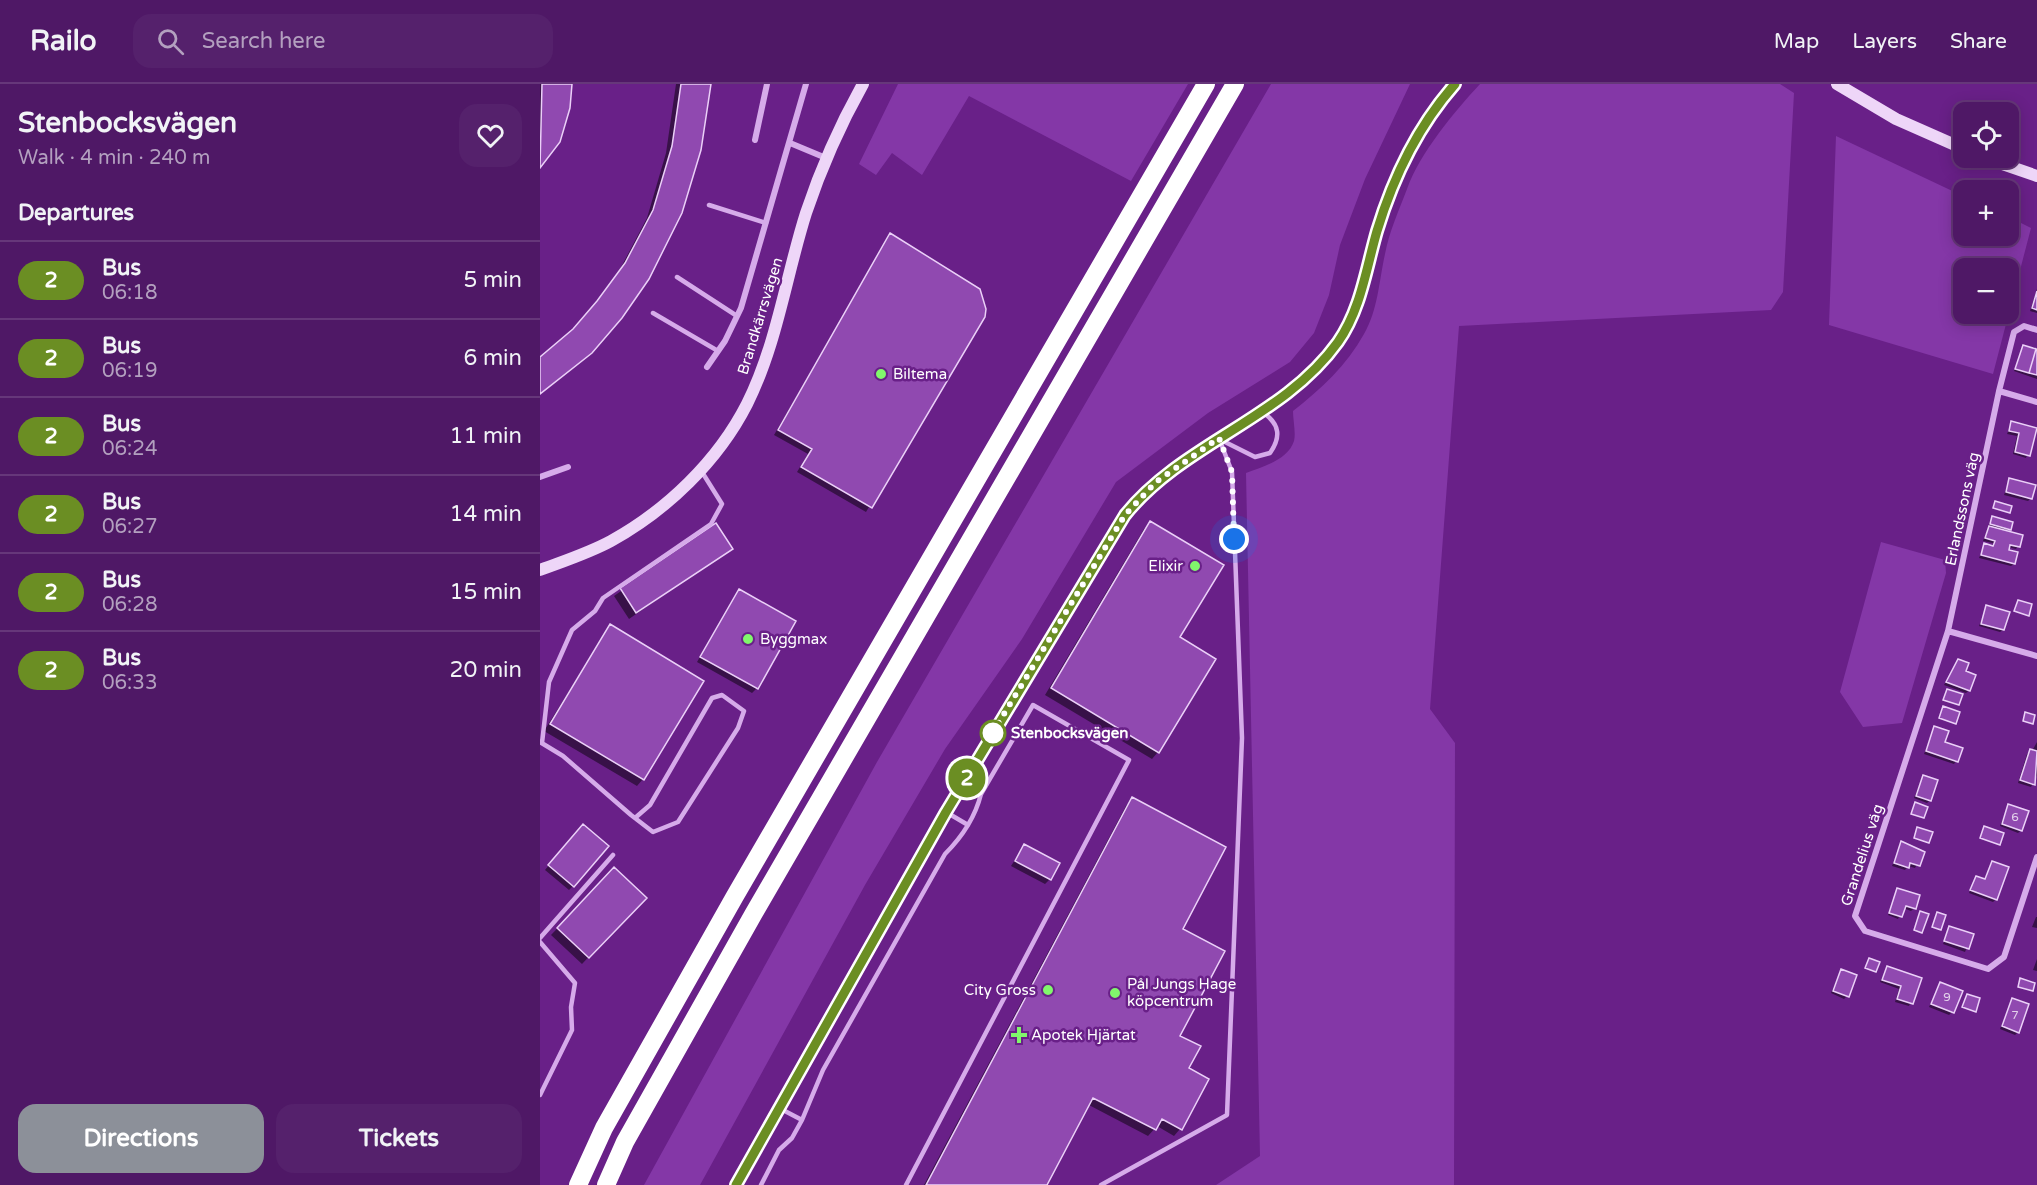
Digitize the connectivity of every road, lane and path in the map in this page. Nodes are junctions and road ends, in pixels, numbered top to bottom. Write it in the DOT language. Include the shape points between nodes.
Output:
graph roads {
  1 [pos="767,84"];
  2 [pos="806,84"];
  3 [pos="863,84"];
  4 [pos="1206,84"];
  5 [pos="1235,84"];
  6 [pos="1455,84"];
  7 [pos="1837,84"];
  8 [pos="755,140"];
  9 [pos="790,143"];
  10 [pos="1953,144"];
  11 [pos="826,158"];
  12 [pos="2014,168"];
  13 [pos="2037,176"];
  14 [pos="709,204"];
  15 [pos="766,223"];
  16 [pos="677,277"];
  17 [pos="653,314"];
  18 [pos="737,316"];
  19 [pos="2037,330"];
  20 [pos="718,351"];
  21 [pos="708,367"];
  22 [pos="1999,391"];
  23 [pos="2037,402"];
  24 [pos="1261,412"];
  25 [pos="1219,438"];
  26 [pos="568,467"];
  27 [pos="701,470"];
  28 [pos="540,477"];
  29 [pos="540,570"];
  30 [pos="1948,631"];
  31 [pos="2037,656"];
  32 [pos="541,742"];
  33 [pos="946,812"];
  34 [pos="635,818"];
  35 [pos="968,825"];
  36 [pos="613,855"];
  37 [pos="2037,857"];
  38 [pos="540,940"];
  39 [pos="540,1095"];
  40 [pos="778,1107"];
  41 [pos="802,1120"];
  42 [pos="578,1185"];
  43 [pos="606,1185"];
  44 [pos="736,1185"];
  45 [pos="761,1185"];
  46 [pos="906,1185"];
  47 [pos="1101,1185"];
  1 -- 8 [label="street"];
  2 -- 9 [label="street"];
  3 -- 11 [label="street, Brandkärrsvägen"];
  4 -- 42 [label="highway" via="735,896 604,1128"];
  5 -- 43 [label="highway" via="754,913 625,1142"];
  6 -- 24 [label="street" via="1425,123 1388,197 1350,321 1311,374"];
  7 -- 10 [label="street" via="1896,119"];
  9 -- 11 [label="street"];
  9 -- 15 [label="street"];
  11 -- 27 [label="street, Brandkärrsvägen" via="806,213 763,366 747,405"];
  12 -- 13 [label="street"];
  14 -- 15 [label="lane"];
  15 -- 18 [label="street"];
  16 -- 18 [label="lane"];
  17 -- 20 [label="lane"];
  18 -- 20 [label="street"];
  19 -- 22 [label="street, Erlandssons väg" via="2024,326 2014,332"];
  20 -- 21 [label="street"];
  22 -- 23 [label="street"];
  22 -- 30 [label="street, Erlandssons väg"];
  24 -- 25 [label="street"];
  24 -- 25 [label="lane" via="1278,429 1279,438 1270,453 1255,457"];
  25 -- 33 [label="street" via="1156,482 1125,515"];
  25 -- 47 [label="lane" via="1232,472 1242,738 1227,1115"];
  26 -- 28 [label="street"];
  27 -- 29 [label="street, Brandkärrsvägen" via="673,498 634,527 591,551"];
  27 -- 32 [label="lane" via="722,504 711,524 603,598 595,611 572,630 549,682"];
  30 -- 31 [label="street"];
  30 -- 37 [label="street, Grandelius väg" via="1855,916 1865,931 1989,969 2004,957"];
  32 -- 34 [label="lane"];
  33 -- 35 [label="lane"];
  33 -- 40 [label="street"];
  34 -- 34 [label="lane" via="653,832 678,822 738,728 744,711 722,695 712,698 650,805"];
  35 -- 41 [label="lane" via="945,854 823,1070"];
  35 -- 46 [label="lane" via="981,794 1033,705 1129,760"];
  36 -- 38 [label="lane"];
  38 -- 39 [label="lane" via="575,983 572,1030"];
  40 -- 41 [label="lane"];
  40 -- 44 [label="street"];
  41 -- 45 [label="lane" via="792,1138 779,1150"];
}
